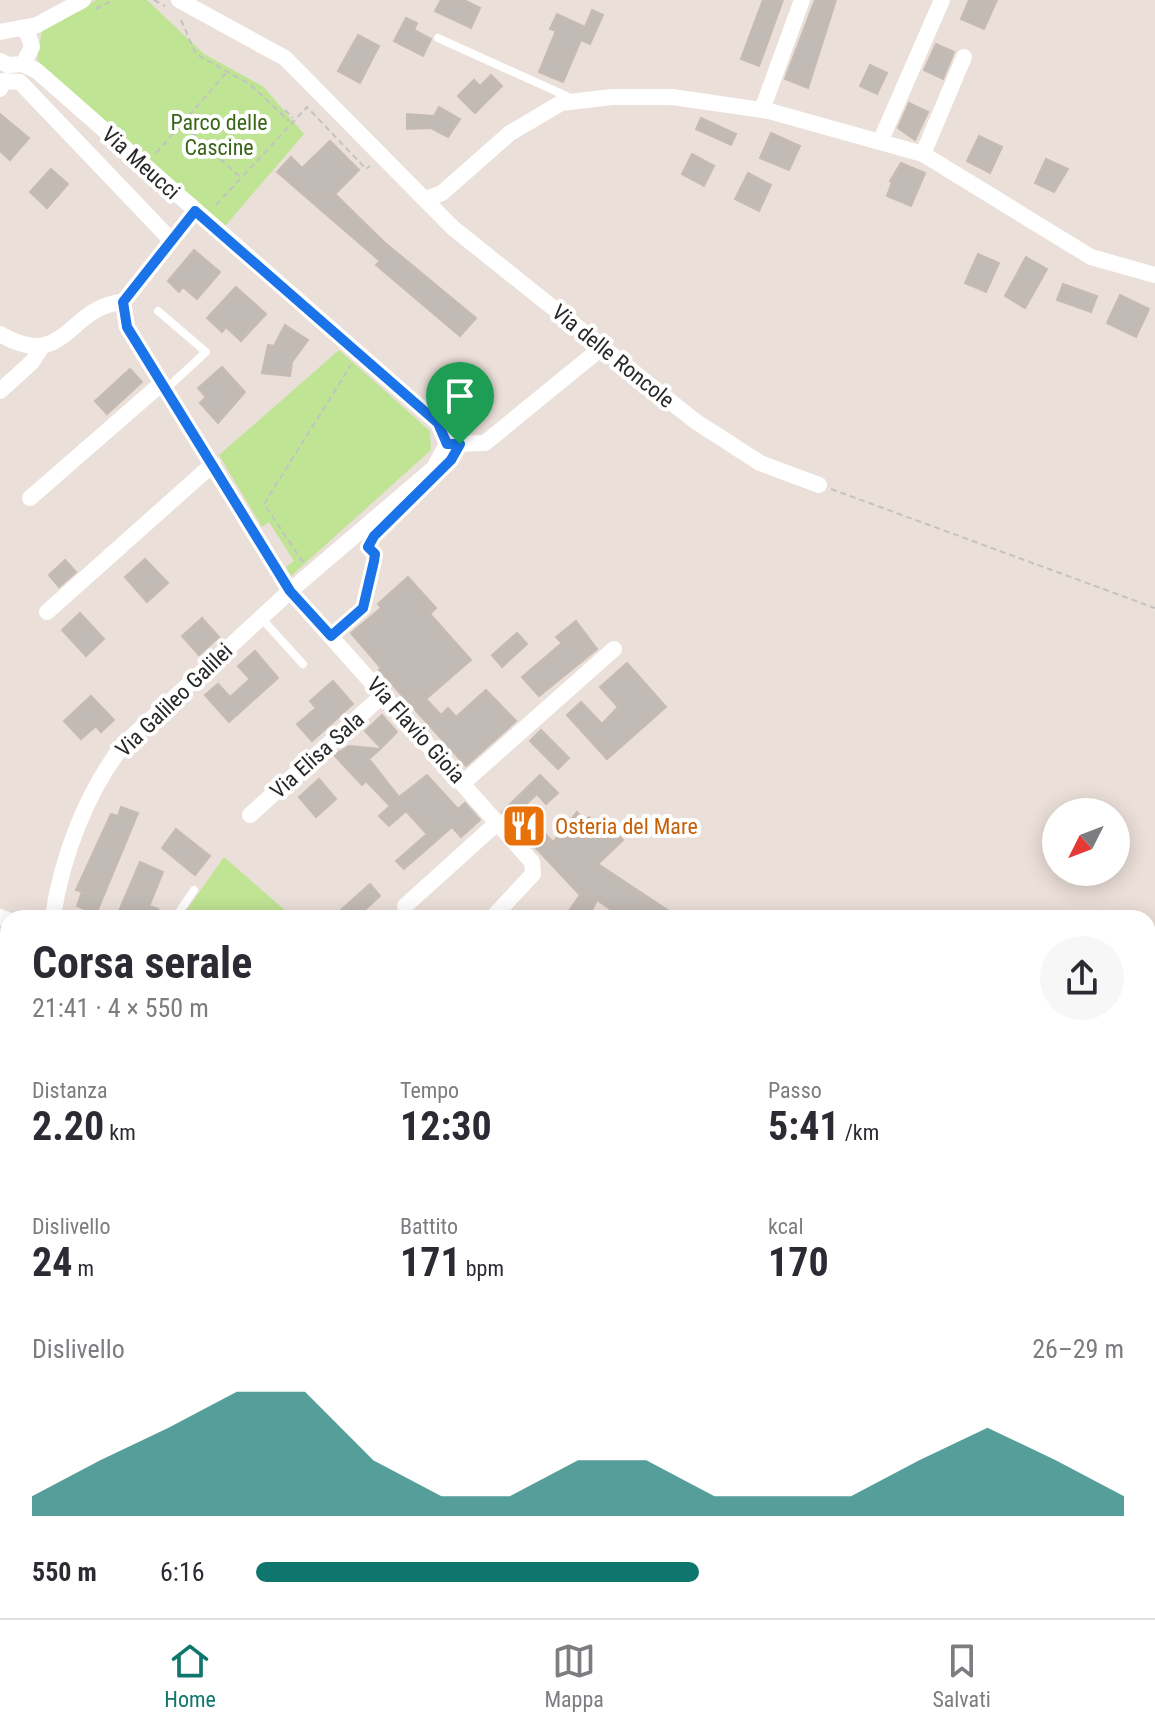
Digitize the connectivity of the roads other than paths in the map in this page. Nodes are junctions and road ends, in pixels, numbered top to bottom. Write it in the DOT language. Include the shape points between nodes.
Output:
graph roads {
  1 [pos="802,0"];
  2 [pos="942,0"];
  3 [pos="88,6"];
  4 [pos="176,8"];
  5 [pos="30,31"];
  6 [pos="0,32"];
  7 [pos="438,38"];
  8 [pos="964,57"];
  9 [pos="0,61"];
  10 [pos="29,64"];
  11 [pos="0,89"];
  12 [pos="573,99"];
  13 [pos="762,110"];
  14 [pos="880,142"];
  15 [pos="923,154"];
  16 [pos="426,199"];
  17 [pos="204,210"];
  18 [pos="170,239"];
  19 [pos="1155,275"];
  20 [pos="123,302"];
  21 [pos="158,311"];
  22 [pos="0,334"];
  23 [pos="41,348"];
  24 [pos="600,349"];
  25 [pos="164,386"];
  26 [pos="0,391"];
  27 [pos="447,444"];
  28 [pos="213,464"];
  29 [pos="819,485"];
  30 [pos="30,498"];
  31 [pos="290,591"];
  32 [pos="47,612"];
  33 [pos="261,618"];
  34 [pos="614,649"];
  35 [pos="303,664"];
  36 [pos="384,694"];
  37 [pos="463,783"];
  38 [pos="250,815"];
  39 [pos="498,822"];
  40 [pos="194,890"];
  41 [pos="405,906"];
  42 [pos="55,910"];
  43 [pos="180,910"];
  44 [pos="500,910"];
  1 -- 13 [label="street"];
  2 -- 14 [label="street"];
  3 -- 5 [label="street"];
  4 -- 16 [label="street, Via delle Roncole" via="285,58"];
  5 -- 6 [label="street"];
  5 -- 10 [label="street"];
  7 -- 12 [label="lane"];
  8 -- 15 [label="street"];
  9 -- 10 [label="street"];
  10 -- 17 [label="street, Via Meucci"];
  11 -- 18 [label="street" via="3,81 20,82"];
  12 -- 13 [label="street" via="672,97"];
  12 -- 16 [label="street" via="510,133 442,193"];
  13 -- 14 [label="street"];
  14 -- 15 [label="street"];
  15 -- 19 [label="street" via="1091,257"];
  16 -- 24 [label="street, Via delle Roncole" via="453,228"];
  17 -- 18 [label="street"];
  17 -- 27 [label="street, Via Meucci" via="438,423"];
  18 -- 20 [label="street"];
  20 -- 23 [label="street" via="99,306"];
  20 -- 25 [label="street, Via Flavio Gioia" via="127,327"];
  21 -- 25 [label="lane" via="206,352"];
  22 -- 23 [label="street"];
  23 -- 26 [label="street"];
  24 -- 27 [label="street" via="485,443"];
  24 -- 29 [label="street, Via delle Roncole" via="741,452"];
  25 -- 28 [label="street, Via Flavio Gioia"];
  25 -- 30 [label="street"];
  27 -- 31 [label="street" via="434,468"];
  28 -- 31 [label="street, Via Flavio Gioia"];
  28 -- 32 [label="street"];
  31 -- 33 [label="street, Via Galileo Galilei"];
  31 -- 36 [label="street, Via Flavio Gioia"];
  33 -- 35 [label="lane"];
  33 -- 42 [label="street, Via Galileo Galilei" via="124,744 105,769 87,806"];
  34 -- 37 [label="street"];
  36 -- 37 [label="street, Via Flavio Gioia"];
  36 -- 38 [label="street, Via Elisa Sala"];
  37 -- 39 [label="street, Via Flavio Gioia"];
  39 -- 41 [label="street"];
  39 -- 44 [label="street, Via Flavio Gioia" via="532,862 533,874"];
  40 -- 43 [label="lane"];
}
